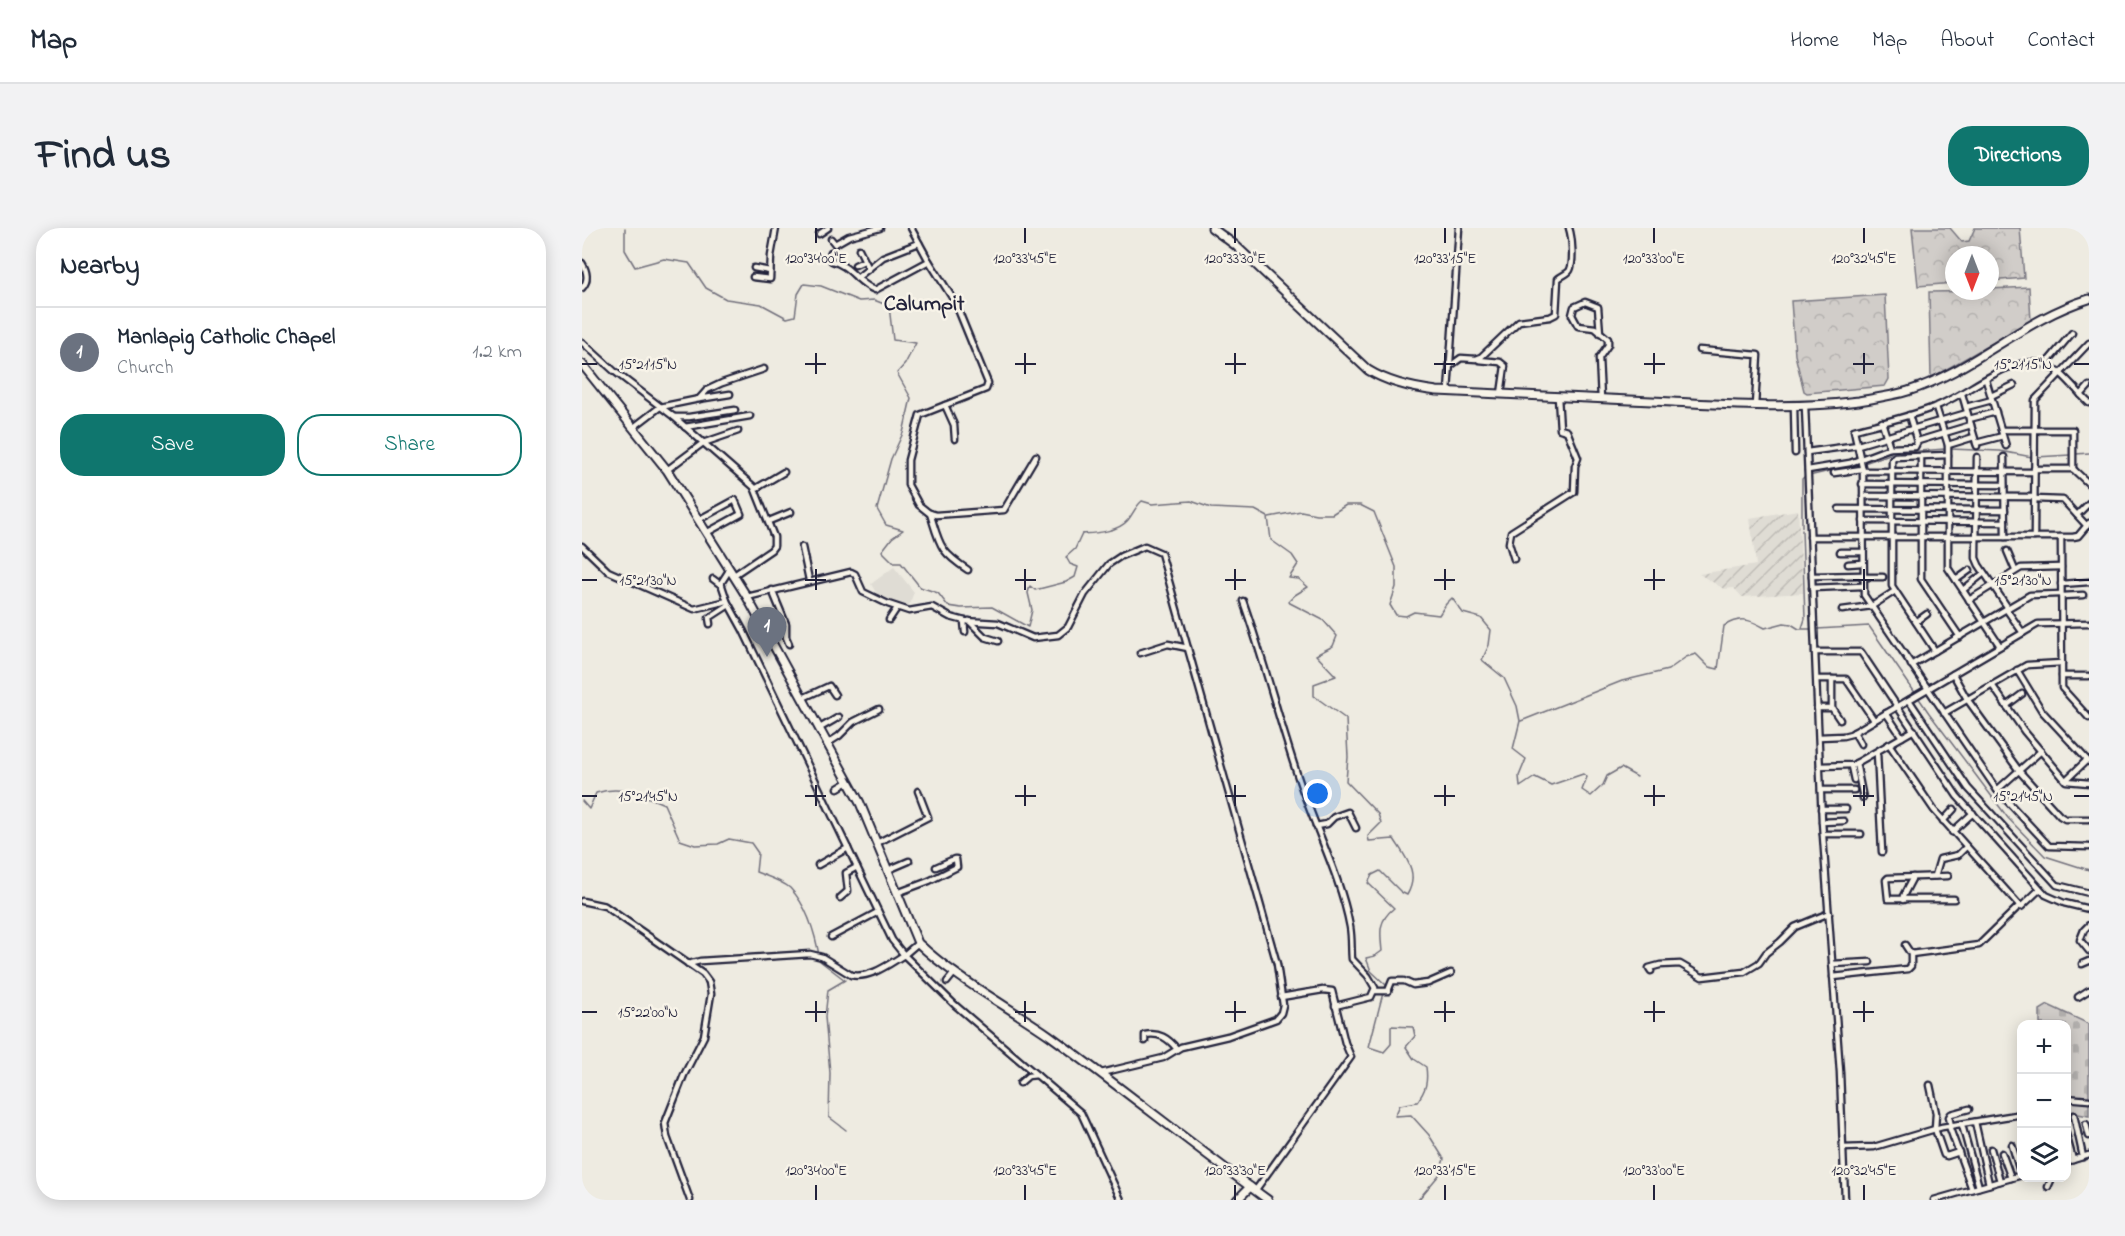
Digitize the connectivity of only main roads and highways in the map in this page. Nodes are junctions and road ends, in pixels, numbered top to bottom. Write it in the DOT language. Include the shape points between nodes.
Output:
graph roads {
  1 [pos="1212,228"];
  2 [pos="2089,299"];
  3 [pos="582,364"];
  4 [pos="1253,1189"];
  5 [pos="1237,1200"];
  6 [pos="1268,1200"];
  1 -- 2 [label="main road" via="1368,370 1404,385 1448,392 1755,406 1805,406 1883,397 1912,390 1955,370 2042,318"];
  3 -- 4 [label="main road" via="667,470 747,597 860,803 918,943 1101,1073"];
  4 -- 5 [label="main road"];
  4 -- 6 [label="main road"];
}
